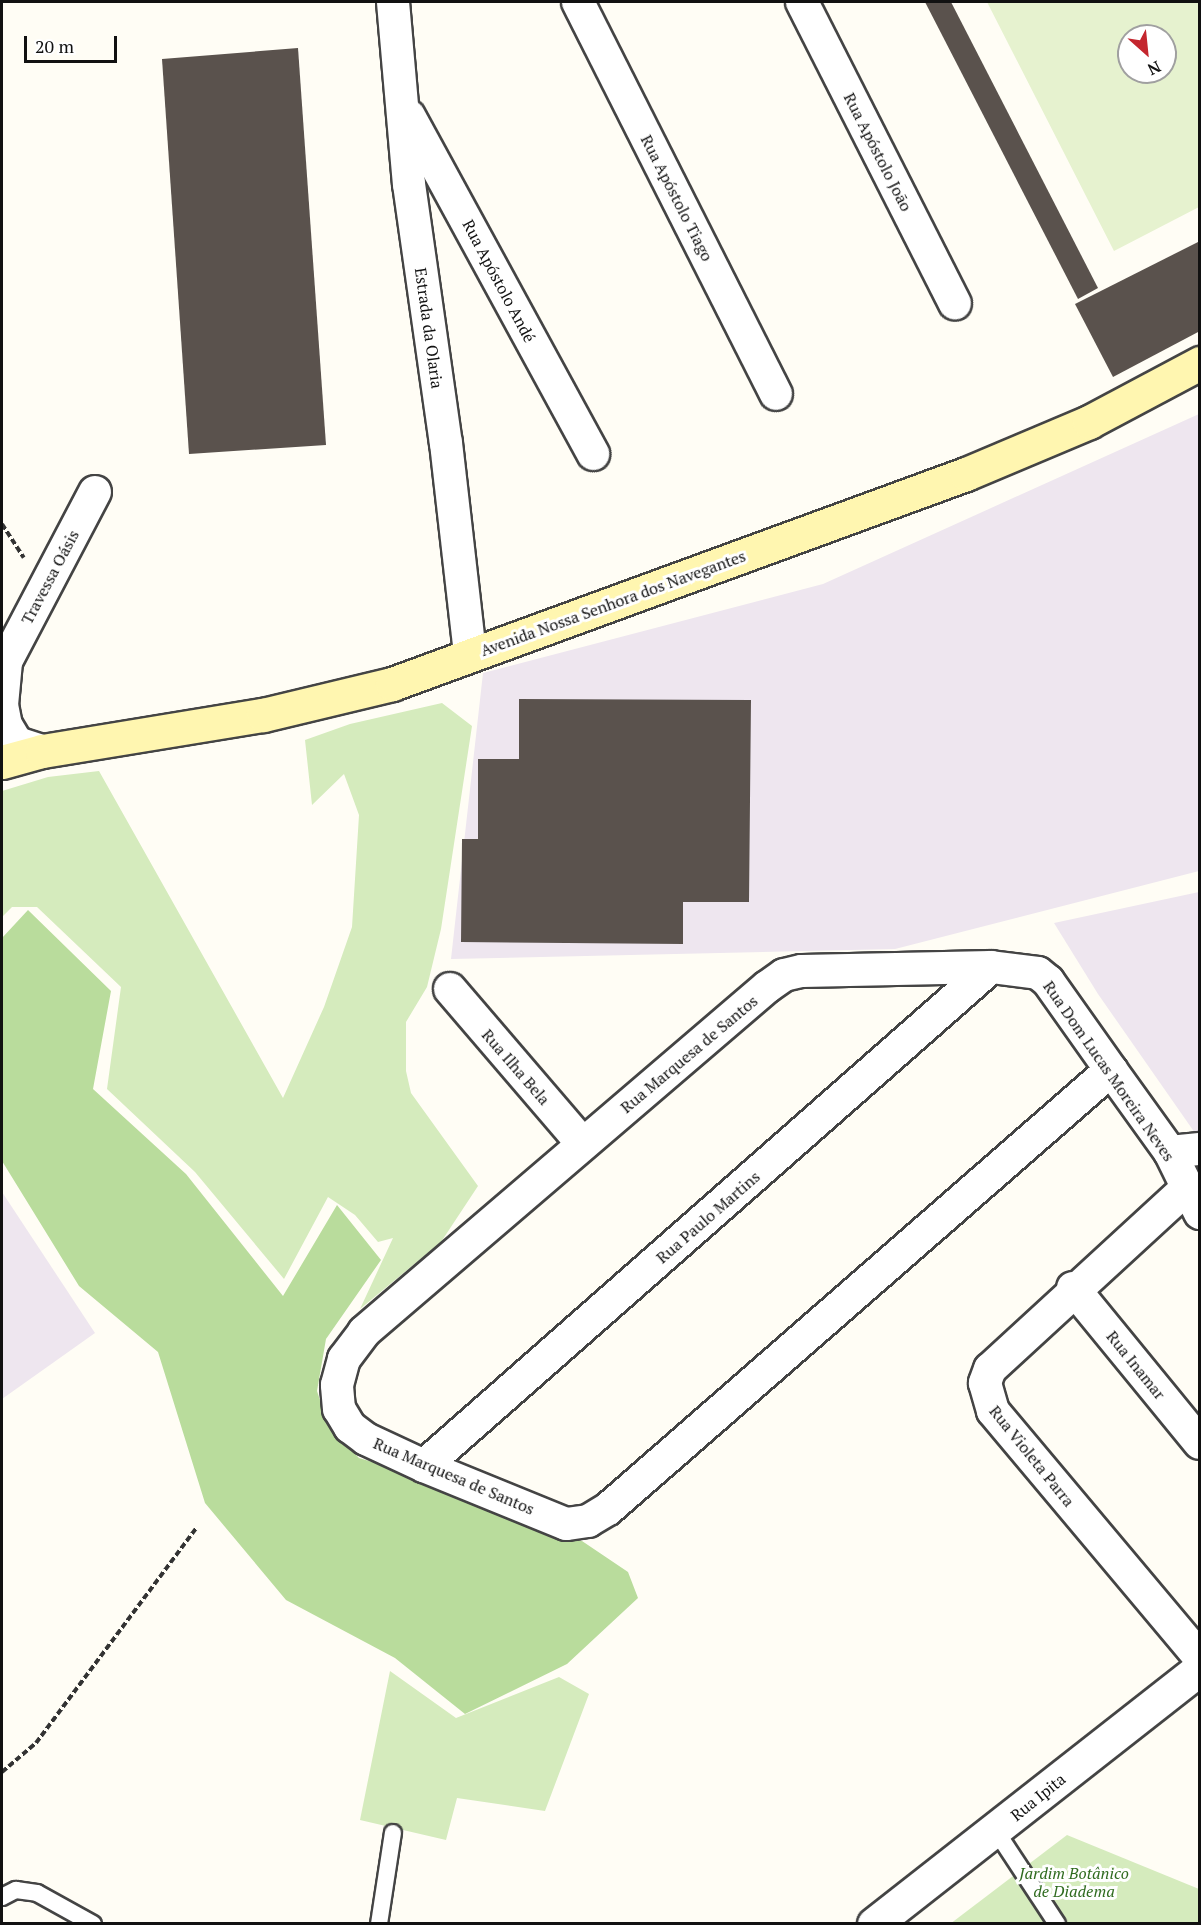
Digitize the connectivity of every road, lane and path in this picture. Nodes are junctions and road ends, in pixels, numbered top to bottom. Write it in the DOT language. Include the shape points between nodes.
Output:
graph roads {
  1 [pos="393,2"];
  2 [pos="578,2"];
  3 [pos="802,2"];
  4 [pos="404,107"];
  5 [pos="955,303"];
  6 [pos="1200,363"];
  7 [pos="776,394"];
  8 [pos="592,454"];
  9 [pos="95,492"];
  10 [pos="2,524"];
  11 [pos="43,588"];
  12 [pos="470,654"];
  13 [pos="4,665"];
  14 [pos="42,751"];
  15 [pos="2,762"];
  16 [pos="991,967"];
  17 [pos="450,989"];
  18 [pos="1111,1070"];
  19 [pos="583,1144"];
  20 [pos="1185,1151"];
  21 [pos="1193,1201"];
  22 [pos="1073,1288"];
  23 [pos="1200,1443"];
  24 [pos="424,1466"];
  25 [pos="197,1527"];
  26 [pos="1200,1658"];
  27 [pos="1200,1668"];
  28 [pos="2,1772"];
  29 [pos="996,1831"];
  30 [pos="393,1833"];
  31 [pos="2,1897"];
  32 [pos="93,1923"];
  33 [pos="379,1923"];
  34 [pos="874,1923"];
  35 [pos="1057,1923"];
  1 -- 4 [label="street, Estrada da Olaria"];
  2 -- 7 [label="street, Rua Apóstolo Tiago"];
  3 -- 5 [label="street, Rua Apóstolo João"];
  4 -- 8 [label="street, Rua Apóstolo Andé"];
  4 -- 12 [label="street, Estrada da Olaria" via="409,184 446,443"];
  6 -- 12 [label="main road, Avenida Nossa Senhora dos Navegantes" via="1089,422 966,474"];
  9 -- 11 [label="street, Travessa Oásis"];
  10 -- 11 [label="path"];
  11 -- 13 [label="street, Travessa Oásis"];
  12 -- 14 [label="main road, Avenida Nossa Senhora dos Navegantes" via="392,684 263,716"];
  13 -- 14 [label="street, Travessa Oásis" via="2,705 6,725 17,743"];
  14 -- 15 [label="main road, Avenida Nossa Senhora dos Navegantes"];
  16 -- 18 [label="street, Rua Dom Lucas Moreira Neves" via="1028,969 1048,981"];
  16 -- 19 [label="street, Rua Marquesa de Santos" via="802,970 784,975"];
  16 -- 24 [label="street, Rua Paulo Martins"];
  17 -- 19 [label="street, Rua Ilha Bela"];
  18 -- 20 [label="street, Rua Dom Lucas Moreira Neves"];
  18 -- 24 [label="street, Rua Marquesa de Santos" via="608,1509 588,1521 566,1524"];
  19 -- 24 [label="street, Rua Marquesa de Santos" via="364,1332 344,1359 337,1385 339,1409 350,1427 366,1439"];
  20 -- 21 [label="street, Rua Dom Lucas Moreira Neves"];
  21 -- 22 [label="street, Rua Violeta Parra"];
  22 -- 23 [label="street, Rua Inamar"];
  22 -- 26 [label="street, Rua Violeta Parra" via="990,1369 986,1397 993,1411"];
  25 -- 28 [label="path" via="36,1743"];
  27 -- 29 [label="street, Rua Ipita"];
  29 -- 34 [label="street, Rua Ipita"];
  29 -- 35 [label="lane"];
  30 -- 33 [label="lane"];
  31 -- 32 [label="lane" via="16,1890 37,1893"];
}
